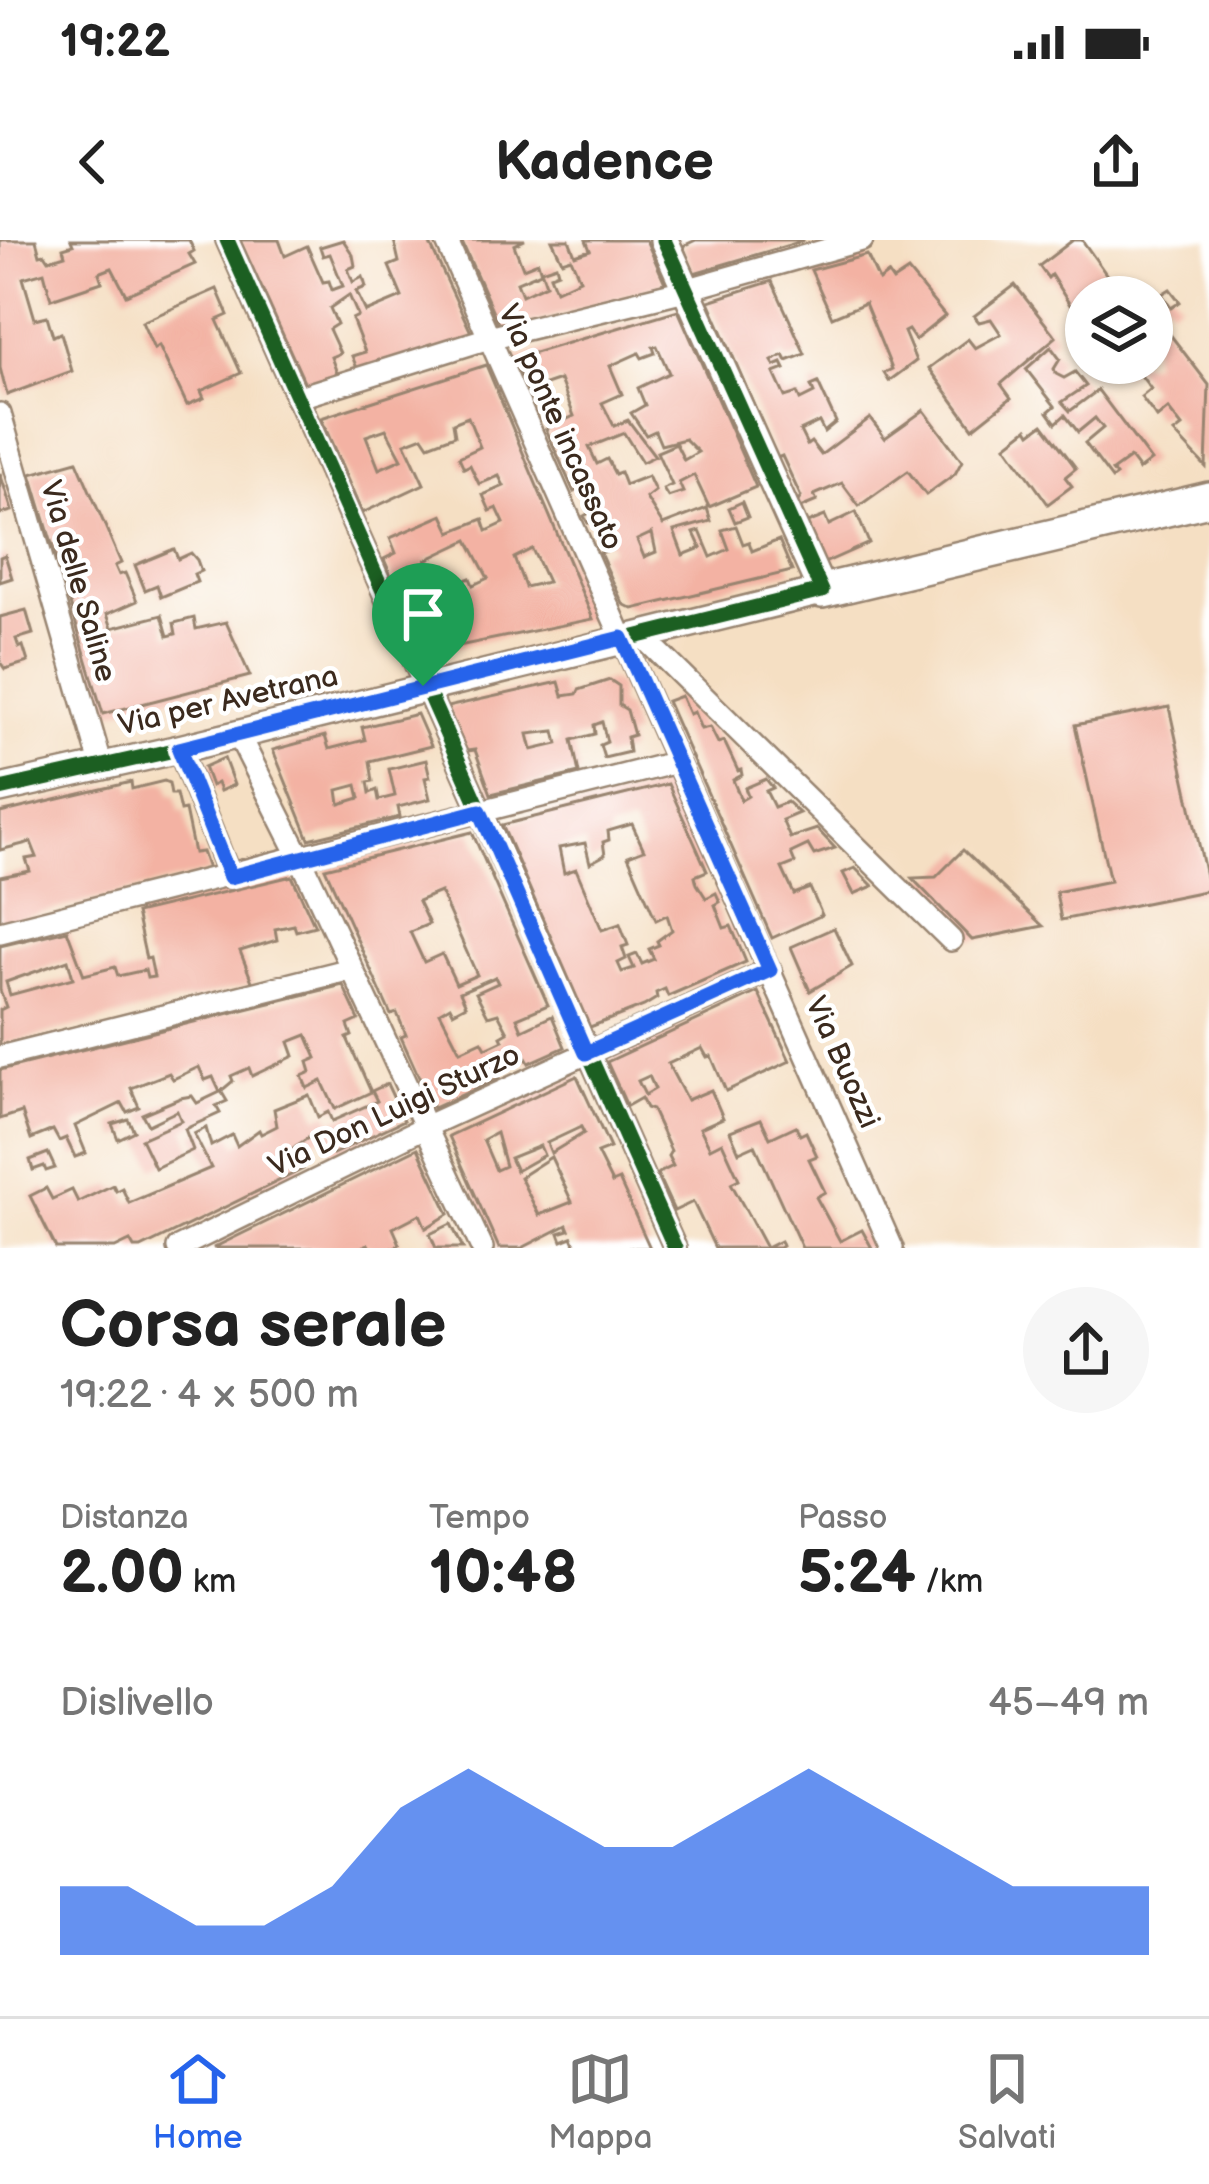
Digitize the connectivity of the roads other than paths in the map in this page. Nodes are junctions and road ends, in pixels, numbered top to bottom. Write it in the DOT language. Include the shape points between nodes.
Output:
graph roads {
  1 [pos="227,240"];
  2 [pos="446,240"];
  3 [pos="664,240"];
  4 [pos="862,240"];
  5 [pos="685,290"];
  6 [pos="489,338"];
  7 [pos="296,398"];
  8 [pos="0,414"];
  9 [pos="1209,499"];
  10 [pos="822,592"];
  11 [pos="631,636"];
  12 [pos="423,686"];
  13 [pos="238,734"];
  14 [pos="179,749"];
  15 [pos="677,762"];
  16 [pos="100,764"];
  17 [pos="0,789"];
  18 [pos="480,811"];
  19 [pos="300,857"];
  20 [pos="230,877"];
  21 [pos="0,932"];
  22 [pos="951,940"];
  23 [pos="351,969"];
  24 [pos="770,970"];
  25 [pos="586,1053"];
  26 [pos="0,1057"];
  27 [pos="427,1126"];
  28 [pos="178,1248"];
  29 [pos="482,1248"];
  30 [pos="675,1248"];
  31 [pos="892,1248"];
  1 -- 7 [label="street"];
  2 -- 6 [label="street, Via ponte incassato"];
  3 -- 5 [label="street"];
  4 -- 5 [label="street"];
  5 -- 6 [label="street"];
  5 -- 10 [label="street"];
  6 -- 7 [label="street"];
  6 -- 11 [label="street, Via ponte incassato"];
  7 -- 12 [label="street"];
  8 -- 16 [label="street, Via delle Saline"];
  9 -- 10 [label="main road"];
  10 -- 11 [label="street, Via per Avetrana"];
  11 -- 12 [label="street, Via per Avetrana"];
  11 -- 15 [label="street, Via Buozzi"];
  11 -- 22 [label="street"];
  12 -- 13 [label="street, Via per Avetrana"];
  12 -- 18 [label="street"];
  13 -- 14 [label="street, Via per Avetrana"];
  13 -- 19 [label="street"];
  14 -- 16 [label="street, Via per Avetrana"];
  14 -- 20 [label="street"];
  15 -- 18 [label="street"];
  15 -- 24 [label="street, Via Buozzi"];
  16 -- 17 [label="street, Via per Avetrana"];
  18 -- 19 [label="street"];
  18 -- 25 [label="street"];
  19 -- 20 [label="street"];
  19 -- 23 [label="street"];
  20 -- 21 [label="street"];
  23 -- 26 [label="street"];
  23 -- 27 [label="street"];
  24 -- 25 [label="street, Via Don Luigi Sturzo"];
  24 -- 31 [label="street, Via Buozzi"];
  25 -- 27 [label="street, Via Don Luigi Sturzo"];
  25 -- 30 [label="street"];
  27 -- 28 [label="street, Via Don Luigi Sturzo"];
  27 -- 29 [label="street"];
}
